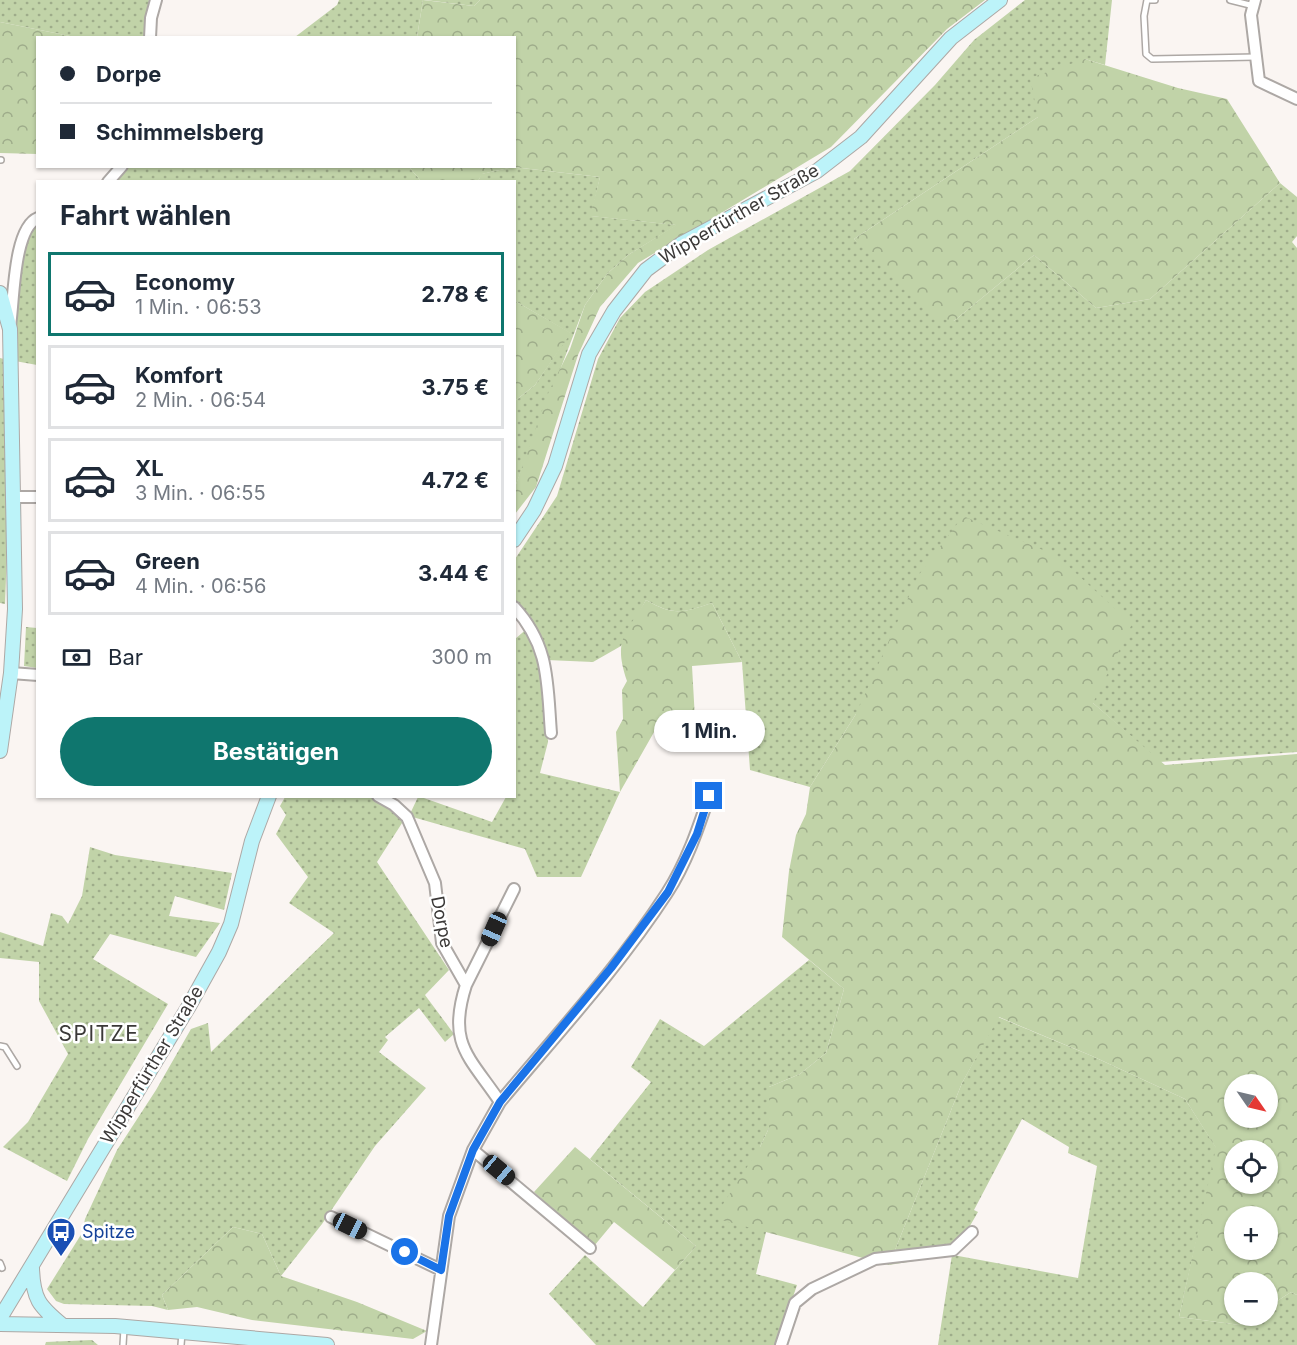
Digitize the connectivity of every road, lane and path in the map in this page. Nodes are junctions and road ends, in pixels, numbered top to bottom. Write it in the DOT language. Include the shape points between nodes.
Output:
graph roads {
  1 [pos="156,0"];
  2 [pos="1000,0"];
  3 [pos="1155,0"];
  4 [pos="1230,0"];
  5 [pos="1254,3"];
  6 [pos="150,36"];
  7 [pos="1256,57"];
  8 [pos="1297,99"];
  9 [pos="120,168"];
  10 [pos="110,180"];
  11 [pos="36,220"];
  12 [pos="0,293"];
  13 [pos="10,329"];
  14 [pos="14,497"];
  15 [pos="36,497"];
  16 [pos="516,537"];
  17 [pos="516,609"];
  18 [pos="11,673"];
  19 [pos="36,675"];
  20 [pos="551,733"];
  21 [pos="0,751"];
  22 [pos="709,796"];
  23 [pos="268,798"];
  24 [pos="382,798"];
  25 [pos="514,889"];
  26 [pos="465,985"];
  27 [pos="0,1046"];
  28 [pos="17,1066"];
  29 [pos="500,1102"];
  30 [pos="473,1150"];
  31 [pos="331,1217"];
  32 [pos="972,1232"];
  33 [pos="590,1248"];
  34 [pos="32,1268"];
  35 [pos="441,1270"];
  36 [pos="0,1318"];
  37 [pos="0,1324"];
  38 [pos="62,1325"];
  39 [pos="125,1327"];
  40 [pos="182,1338"];
  41 [pos="123,1345"];
  42 [pos="327,1345"];
  43 [pos="431,1345"];
  44 [pos="781,1345"];
  1 -- 6 [label="street"];
  2 -- 16 [label="main road, Wipperfürther Straße" via="951,38 861,137 817,171 681,244 646,270 614,311 589,354 555,466"];
  3 -- 7 [label="lane" via="1147,0 1144,16 1146,54 1152,59"];
  4 -- 5 [label="lane"];
  5 -- 7 [label="street" via="1251,15"];
  7 -- 8 [label="street" via="1259,81"];
  9 -- 10 [label="street"];
  11 -- 13 [label="street" via="24,232 19,246"];
  12 -- 13 [label="main road"];
  13 -- 14 [label="main road"];
  14 -- 15 [label="street"];
  14 -- 18 [label="main road"];
  17 -- 20 [label="street" via="531,626 545,660"];
  18 -- 19 [label="street"];
  18 -- 21 [label="main road"];
  22 -- 29 [label="street" via="697,834 668,892"];
  23 -- 34 [label="main road, Wipperfürther Straße" via="219,952"];
  24 -- 26 [label="street, Dorpe" via="407,817 435,884 442,944"];
  25 -- 26 [label="street"];
  26 -- 29 [label="street" via="458,1011 459,1042"];
  27 -- 28 [label="lane" via="5,1047"];
  29 -- 30 [label="street"];
  30 -- 33 [label="street"];
  30 -- 35 [label="street" via="449,1216"];
  31 -- 35 [label="street"];
  32 -- 44 [label="street" via="952,1250 875,1259 812,1289 795,1303"];
  34 -- 36 [label="main road, Wipperfürther Straße"];
  34 -- 38 [label="main road" via="40,1306"];
  35 -- 43 [label="street"];
  37 -- 38 [label="main road"];
  38 -- 39 [label="main road"];
  39 -- 40 [label="main road"];
  39 -- 41 [label="lane"];
  40 -- 42 [label="main road"];
}
